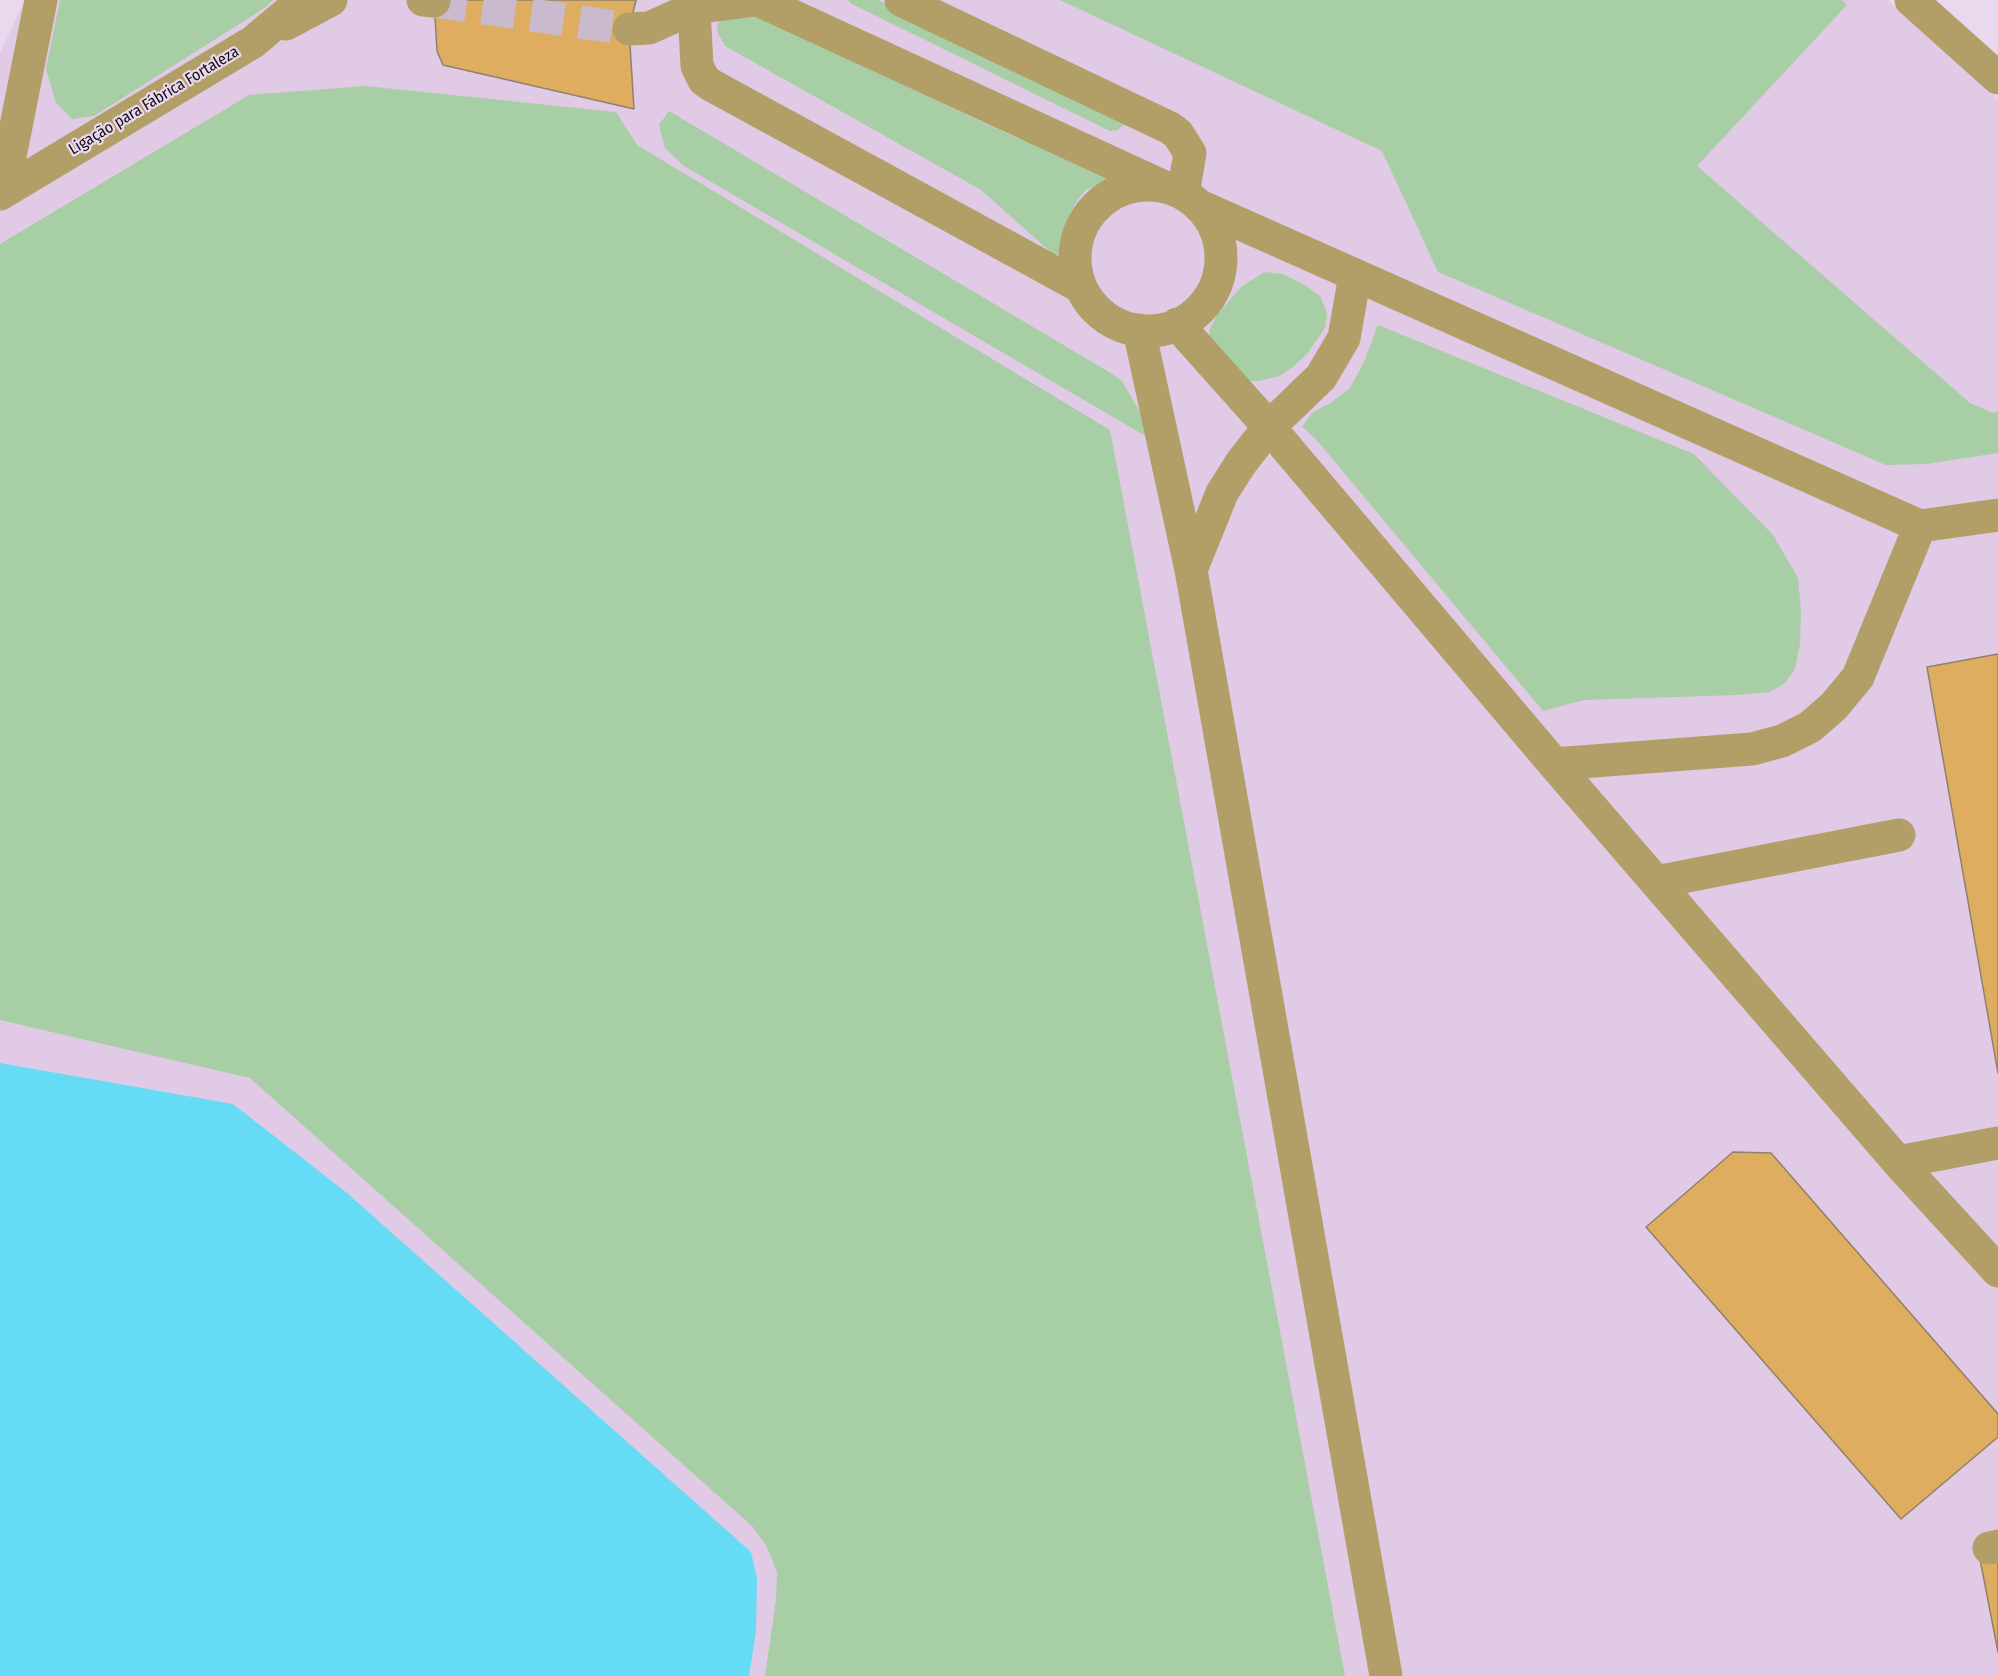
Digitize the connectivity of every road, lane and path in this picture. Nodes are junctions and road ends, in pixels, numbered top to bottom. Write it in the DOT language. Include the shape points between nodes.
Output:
graph roads {
  1 [pos="41,0"];
  2 [pos="303,0"];
  3 [pos="331,0"];
  4 [pos="757,0"];
  5 [pos="901,0"];
  6 [pos="1911,0"];
  7 [pos="692,4"];
  8 [pos="629,29"];
  9 [pos="253,42"];
  10 [pos="1998,78"];
  11 [pos="1,193"];
  12 [pos="1182,195"];
  13 [pos="1355,275"];
  14 [pos="1081,288"];
  15 [pos="1177,324"];
  16 [pos="1139,330"];
  17 [pos="1269,427"];
  18 [pos="1998,515"];
  19 [pos="1920,526"];
  20 [pos="1191,570"];
  21 [pos="1554,764"];
  22 [pos="1899,835"];
  23 [pos="1656,882"];
  24 [pos="1998,1143"];
  25 [pos="1898,1162"];
  26 [pos="1998,1271"];
  27 [pos="1386,1676"];
  1 -- 11 [label="street"];
  2 -- 9 [label="street, Ligação para Fábrica Fortaleza"];
  3 -- 9 [label="street"];
  4 -- 7 [label="street"];
  4 -- 12 [label="street"];
  5 -- 12 [label="street" via="1170,128 1190,153"];
  6 -- 10 [label="street"];
  7 -- 8 [label="street" via="649,28"];
  7 -- 14 [label="street" via="697,66 704,80"];
  9 -- 11 [label="street, Ligação para Fábrica Fortaleza"];
  12 -- 13 [label="street"];
  12 -- 14 [label="street" via="1140,185 1119,190 1100,202 1077,239 1074,264"];
  12 -- 15 [label="street" via="1212,223 1220,243 1221,264 1206,303"];
  13 -- 17 [label="street" via="1344,338 1321,377"];
  13 -- 19 [label="street"];
  14 -- 16 [label="street" via="1095,308 1115,323"];
  15 -- 16 [label="street"];
  15 -- 17 [label="street"];
  16 -- 20 [label="street"];
  17 -- 20 [label="street" via="1222,493"];
  17 -- 21 [label="street"];
  18 -- 19 [label="street"];
  19 -- 21 [label="street" via="1858,677 1810,727 1782,741 1752,749"];
  20 -- 27 [label="street"];
  21 -- 23 [label="street"];
  22 -- 23 [label="street"];
  23 -- 25 [label="street"];
  24 -- 25 [label="street"];
  25 -- 26 [label="street"];
}
